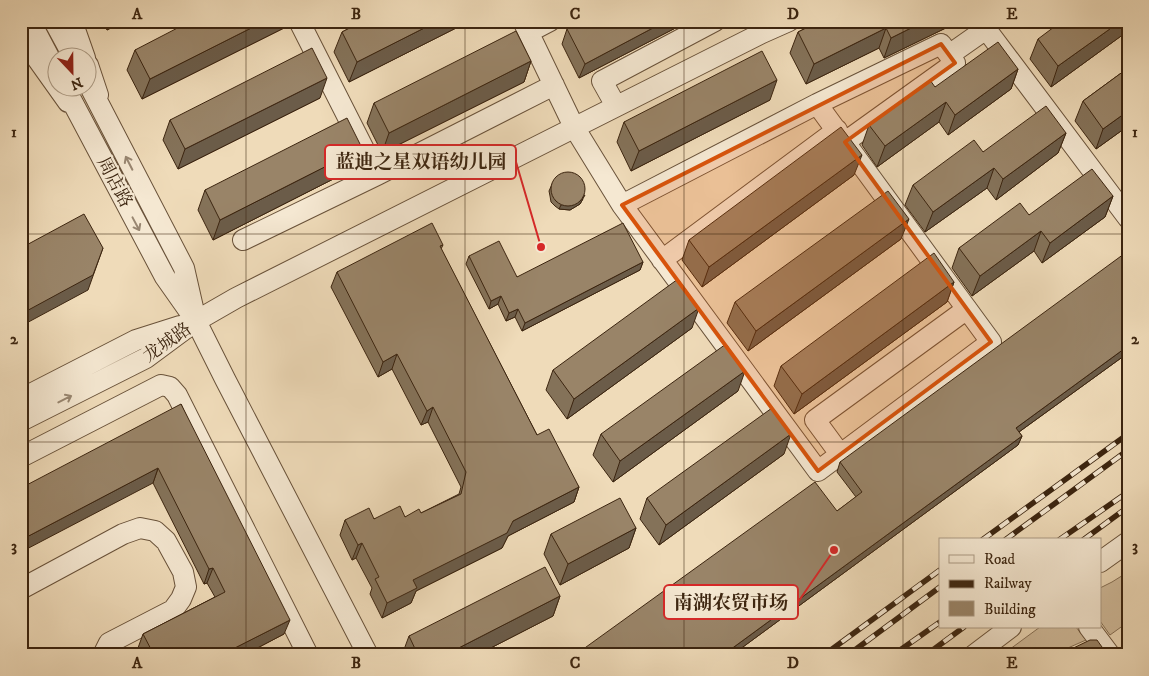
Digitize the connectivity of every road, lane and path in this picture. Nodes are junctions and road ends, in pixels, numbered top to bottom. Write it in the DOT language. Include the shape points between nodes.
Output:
graph roads {
  1 [pos="30,21"];
  2 [pos="54,21"];
  3 [pos="72,21"];
  4 [pos="299,21"];
  5 [pos="550,21"];
  6 [pos="715,21"];
  7 [pos="789,21"];
  8 [pos="983,25"];
  9 [pos="526,27"];
  10 [pos="757,27"];
  11 [pos="21,36"];
  12 [pos="69,48"];
  13 [pos="81,48"];
  14 [pos="48,54"];
  15 [pos="949,55"];
  16 [pos="554,85"];
  17 [pos="98,94"];
  18 [pos="70,98"];
  19 [pos="96,98"];
  20 [pos="818,104"];
  21 [pos="616,106"];
  22 [pos="106,118"];
  23 [pos="574,127"];
  24 [pos="86,128"];
  25 [pos="841,136"];
  26 [pos="376,175"];
  27 [pos="622,205"];
  28 [pos="1128,218"];
  29 [pos="243,240"];
  30 [pos="662,260"];
  31 [pos="967,309"];
  32 [pos="196,321"];
  33 [pos="21,399"];
  34 [pos="21,421"];
  35 [pos="840,454"];
  36 [pos="21,457"];
  37 [pos="1128,542"];
  38 [pos="1102,561"];
  39 [pos="21,589"];
  40 [pos="1010,628"];
  41 [pos="1090,628"];
  42 [pos="303,653"];
  43 [pos="103,655"];
  44 [pos="368,655"];
  45 [pos="974,655"];
  46 [pos="1110,655"];
  1 -- 14 [label="street"];
  2 -- 12 [label="street"];
  3 -- 13 [label="street"];
  4 -- 26 [label="street"];
  5 -- 9 [label="street"];
  6 -- 21 [label="street" via="602,81"];
  7 -- 10 [label="street"];
  8 -- 15 [label="street"];
  8 -- 28 [label="street"];
  9 -- 16 [label="street"];
  10 -- 21 [label="street"];
  11 -- 24 [label="street"];
  15 -- 20 [label="street" via="942,44"];
  15 -- 25 [label="street" via="954,63"];
  16 -- 23 [label="street"];
  16 -- 26 [label="street"];
  17 -- 22 [label="street"];
  18 -- 24 [label="street, 周店路"];
  19 -- 22 [label="street, 周店路"];
  20 -- 25 [label="street"];
  20 -- 27 [label="street"];
  21 -- 23 [label="street"];
  32 -- 22 [label="street, 周店路, one-way" via="184,268"];
  23 -- 27 [label="street"];
  23 -- 32 [label="street"];
  24 -- 32 [label="street, 周店路, one-way" via="164,277"];
  25 -- 30 [label="street"];
  25 -- 31 [label="street"];
  26 -- 29 [label="street"];
  27 -- 30 [label="street"];
  30 -- 35 [label="street" via="818,471"];
  31 -- 35 [label="street" via="991,342"];
  31 -- 35 [label="street" via="815,420"];
  32 -- 33 [label="street, 龙城路" via="136,340"];
  34 -- 32 [label="street, 龙城路, one-way" via="146,358"];
  32 -- 44 [label="street"];
  36 -- 42 [label="street" via="161,385 170,387 177,395"];
  37 -- 38 [label="street"];
  39 -- 43 [label="street" via="123,534 140,528 155,531 166,541 183,572 186,587 181,599 172,610 109,644"];
  40 -- 45 [label="street"];
  41 -- 46 [label="street"];
}
